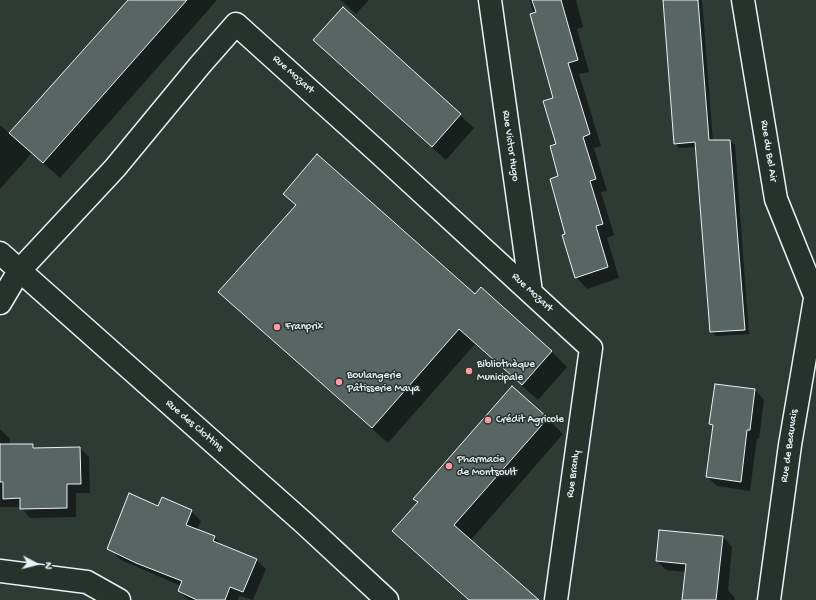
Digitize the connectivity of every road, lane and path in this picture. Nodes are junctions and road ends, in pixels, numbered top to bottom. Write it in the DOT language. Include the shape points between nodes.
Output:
graph roads {
  1 [pos="490,0"];
  2 [pos="743,0"];
  3 [pos="0,253"];
  4 [pos="19,270"];
  5 [pos="531,292"];
  6 [pos="816,295"];
  7 [pos="0,303"];
  8 [pos="591,348"];
  9 [pos="0,571"];
  10 [pos="119,600"];
  11 [pos="387,600"];
  12 [pos="556,600"];
  13 [pos="769,600"];
  1 -- 5 [label="street, Rue Victor Hugo"];
  2 -- 6 [label="street, Rue du Bel Air" via="776,199"];
  3 -- 4 [label="street, Rue des Clottins"];
  4 -- 5 [label="street, Rue Mozart" via="115,168 236,24"];
  4 -- 7 [label="street"];
  4 -- 11 [label="street, Rue des Clottins"];
  5 -- 8 [label="street, Rue Mozart"];
  6 -- 13 [label="street, Rue de Beauvais" via="790,445"];
  8 -- 12 [label="street, Rue Branly"];
  9 -- 10 [label="street" via="87,582"];
}
